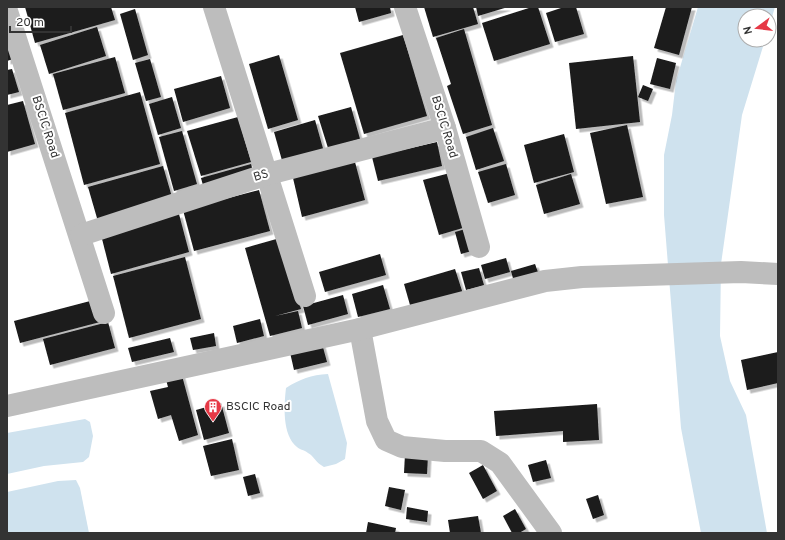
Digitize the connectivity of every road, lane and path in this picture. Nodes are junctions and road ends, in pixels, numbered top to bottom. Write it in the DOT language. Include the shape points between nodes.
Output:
graph roads {
  1 [pos="214,7"];
  2 [pos="405,7"];
  3 [pos="7,11"];
  4 [pos="445,128"];
  5 [pos="268,174"];
  6 [pos="81,236"];
  7 [pos="479,247"];
  8 [pos="778,274"];
  9 [pos="305,296"];
  10 [pos="104,313"];
  11 [pos="360,329"];
  12 [pos="7,406"];
  13 [pos="551,533"];
  1 -- 5 [label="street"];
  2 -- 4 [label="street, BSCIC Road"];
  3 -- 6 [label="street, BSCIC Road"];
  4 -- 5 [label="street, BS"];
  4 -- 7 [label="street, BSCIC Road"];
  5 -- 6 [label="street, BS"];
  5 -- 9 [label="street"];
  6 -- 10 [label="street, BSCIC Road"];
  8 -- 11 [label="street" via="741,272 545,281"];
  11 -- 12 [label="street"];
  11 -- 13 [label="street" via="377,421 386,440 409,447 481,452 500,463"];
}
